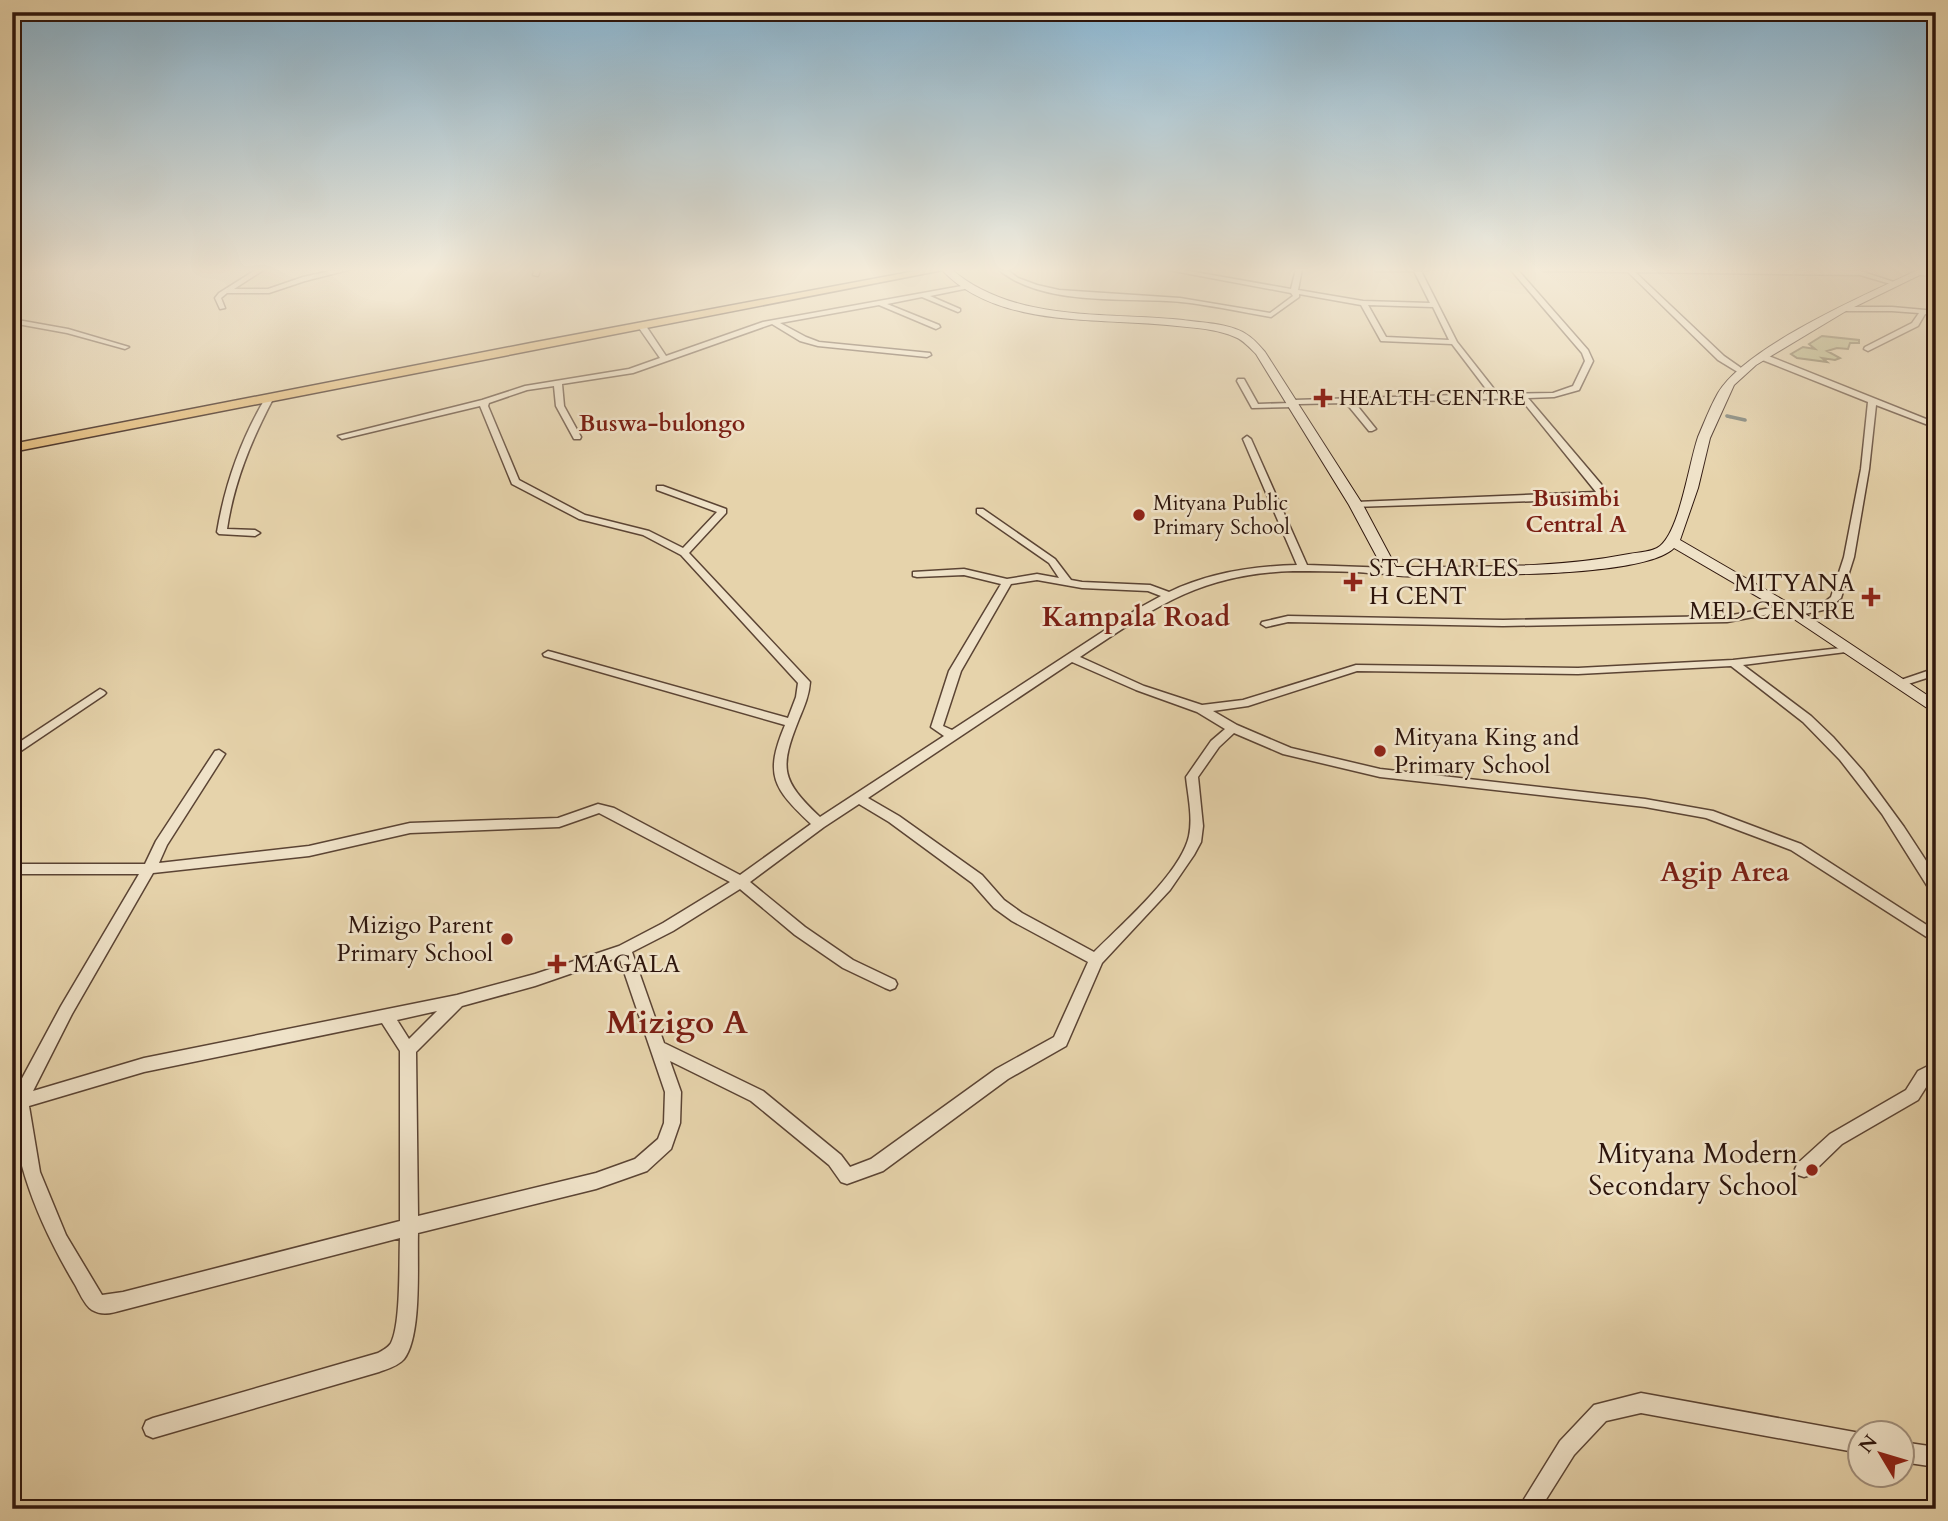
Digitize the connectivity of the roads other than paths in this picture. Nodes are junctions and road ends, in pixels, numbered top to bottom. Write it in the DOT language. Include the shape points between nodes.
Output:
graph roads {
  1 [pos="100,340"];
  2 [pos="566,340"];
  3 [pos="652,340"];
  4 [pos="716,340"];
  5 [pos="806,340"];
  6 [pos="1246,340"];
  7 [pos="1407,340"];
  8 [pos="1575,340"];
  9 [pos="1702,340"];
  10 [pos="1791,340"];
  11 [pos="1885,340"];
  12 [pos="1454,342"];
  13 [pos="125,347"];
  14 [pos="1868,349"];
  15 [pos="927,355"];
  16 [pos="1763,357"];
  17 [pos="665,359"];
  18 [pos="1741,372"];
  19 [pos="1241,381"];
  20 [pos="558,383"];
  21 [pos="1522,396"];
  22 [pos="1496,397"];
  23 [pos="269,399"];
  24 [pos="1349,401"];
  25 [pos="1872,401"];
  26 [pos="485,402"];
  27 [pos="1294,404"];
  28 [pos="1936,426"];
  29 [pos="1371,429"];
  30 [pos="342,436"];
  31 [pos="577,437"];
  32 [pos="1247,439"];
  33 [pos="12,448"];
  34 [pos="660,488"];
  35 [pos="1356,505"];
  36 [pos="980,511"];
  37 [pos="255,533"];
  38 [pos="1673,541"];
  39 [pos="684,554"];
  40 [pos="1303,568"];
  41 [pos="1391,571"];
  42 [pos="917,574"];
  43 [pos="1007,582"];
  44 [pos="1068,582"];
  45 [pos="1169,596"];
  46 [pos="1791,611"];
  47 [pos="1266,624"];
  48 [pos="1846,649"];
  49 [pos="548,654"];
  50 [pos="1071,657"];
  51 [pos="1733,663"];
  52 [pos="1936,671"];
  53 [pos="1899,684"];
  54 [pos="100,693"];
  55 [pos="1201,709"];
  56 [pos="1936,709"];
  57 [pos="792,723"];
  58 [pos="1233,729"];
  59 [pos="953,736"];
  60 [pos="12,753"];
  61 [pos="219,754"];
  62 [pos="860,799"];
  63 [pos="820,824"];
  64 [pos="12,869"];
  65 [pos="149,869"];
  66 [pos="741,882"];
  67 [pos="1936,888"];
  68 [pos="1936,937"];
  69 [pos="624,950"];
  70 [pos="1096,960"];
  71 [pos="890,984"];
  72 [pos="457,1001"];
  73 [pos="386,1016"];
  74 [pos="657,1047"];
  75 [pos="408,1050"];
  76 [pos="1936,1069"];
  77 [pos="16,1102"];
  78 [pos="1804,1169"];
  79 [pos="409,1227"];
  80 [pos="153,1428"];
  81 [pos="1846,1440"];
  82 [pos="1916,1454"];
  83 [pos="1936,1457"];
  84 [pos="1528,1509"];
  1 -- 13 [label="street"];
  2 -- 23 [label="main road"];
  3 -- 17 [label="street"];
  4 -- 17 [label="street"];
  5 -- 15 [label="street"];
  6 -- 27 [label="main road"];
  7 -- 12 [label="street"];
  8 -- 21 [label="street" via="1589,361 1576,388"];
  9 -- 18 [label="street"];
  10 -- 16 [label="main road"];
  11 -- 14 [label="street"];
  12 -- 22 [label="street"];
  16 -- 18 [label="main road"];
  16 -- 25 [label="street"];
  17 -- 20 [label="street" via="618,374"];
  18 -- 38 [label="main road" via="1722,396 1704,438"];
  19 -- 27 [label="street" via="1255,406"];
  20 -- 26 [label="street"];
  20 -- 31 [label="street" via="560,406"];
  21 -- 22 [label="street"];
  21 -- 35 [label="street" via="1598,486 1598,496"];
  22 -- 24 [label="street"];
  23 -- 33 [label="main road"];
  23 -- 37 [label="street" via="234,473 222,532"];
  24 -- 27 [label="street"];
  24 -- 29 [label="street"];
  25 -- 28 [label="street"];
  25 -- 46 [label="street" via="1849,557 1836,598 1824,607"];
  26 -- 30 [label="street"];
  26 -- 39 [label="street" via="515,482 522,488 582,517 646,533"];
  27 -- 35 [label="main road"];
  32 -- 40 [label="street"];
  34 -- 39 [label="street" via="723,511"];
  35 -- 41 [label="main road"];
  36 -- 44 [label="street" via="1052,561"];
  38 -- 41 [label="main road" via="1662,552 1596,565 1547,570"];
  38 -- 46 [label="main road"];
  39 -- 57 [label="street" via="804,682 804,695"];
  40 -- 41 [label="street"];
  40 -- 45 [label="street" via="1255,570 1196,584"];
  42 -- 43 [label="street" via="964,572"];
  43 -- 44 [label="street" via="1037,577"];
  43 -- 59 [label="street" via="955,671 937,727"];
  44 -- 45 [label="street" via="1150,588"];
  45 -- 50 [label="street"];
  46 -- 47 [label="street" via="1727,619 1503,623 1288,619"];
  46 -- 48 [label="main road"];
  48 -- 51 [label="street"];
  48 -- 53 [label="main road"];
  49 -- 57 [label="street"];
  50 -- 55 [label="street"];
  50 -- 59 [label="street"];
  51 -- 55 [label="street" via="1578,671 1356,668 1244,704"];
  51 -- 67 [label="street" via="1841,754"];
  52 -- 53 [label="street"];
  53 -- 56 [label="main road"];
  54 -- 60 [label="street"];
  55 -- 58 [label="street"];
  57 -- 63 [label="street" via="778,770 786,793"];
  58 -- 68 [label="street" via="1287,751 1380,774 1633,801 1708,814 1796,847"];
  58 -- 70 [label="street" via="1215,744 1192,777 1197,817 1195,841 1188,855"];
  59 -- 62 [label="street"];
  61 -- 65 [label="street"];
  62 -- 63 [label="street"];
  62 -- 70 [label="street" via="978,879 1017,917"];
  63 -- 66 [label="street"];
  64 -- 65 [label="street"];
  65 -- 66 [label="street" via="309,851 410,828 559,822 597,808"];
  65 -- 77 [label="street"];
  66 -- 69 [label="street"];
  66 -- 71 [label="street" via="848,964"];
  69 -- 72 [label="street"];
  69 -- 74 [label="street"];
  70 -- 74 [label="street" via="1060,1041 1002,1074 877,1165 847,1176 835,1160 757,1096"];
  72 -- 73 [label="street"];
  72 -- 75 [label="street"];
  73 -- 75 [label="street"];
  73 -- 77 [label="street" via="144,1065"];
  74 -- 79 [label="street" via="673,1092 673,1123 665,1144 641,1165 596,1181"];
  75 -- 79 [label="street"];
  76 -- 78 [label="street" via="1924,1076 1912,1095 1836,1139"];
  77 -- 79 [label="street" via="31,1172 59,1241 96,1302 123,1301"];
  79 -- 80 [label="street" via="406,1315 403,1343 396,1355"];
  81 -- 84 [label="street" via="1641,1402 1601,1412 1567,1448"];
  82 -- 83 [label="street"];
}
